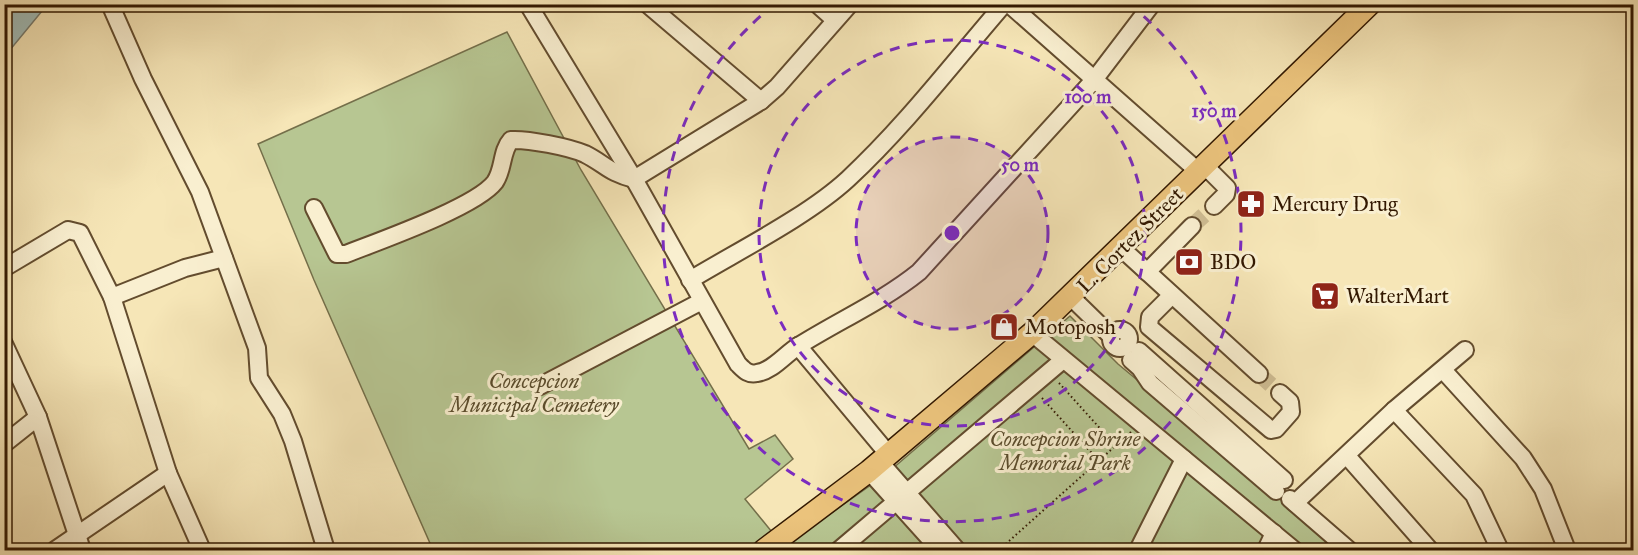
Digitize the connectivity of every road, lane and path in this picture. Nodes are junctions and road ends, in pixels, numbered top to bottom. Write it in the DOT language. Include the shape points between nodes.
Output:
graph roads {
  1 [pos="110,4"];
  2 [pos="528,4"];
  3 [pos="647,4"];
  4 [pos="817,4"];
  5 [pos="850,4"];
  6 [pos="1004,4"];
  7 [pos="1009,4"];
  8 [pos="1152,4"];
  9 [pos="1370,4"];
  10 [pos="835,20"];
  11 [pos="1094,80"];
  12 [pos="761,101"];
  13 [pos="1202,169"];
  14 [pos="634,179"];
  15 [pos="1214,206"];
  16 [pos="314,208"];
  17 [pos="1192,226"];
  18 [pos="1120,247"];
  19 [pos="224,258"];
  20 [pos="4,268"];
  21 [pos="1147,272"];
  22 [pos="690,280"];
  23 [pos="1075,294"];
  24 [pos="1172,295"];
  25 [pos="112,297"];
  26 [pos="702,301"];
  27 [pos="1032,333"];
  28 [pos="4,344"];
  29 [pos="798,346"];
  30 [pos="1466,350"];
  31 [pos="1063,360"];
  32 [pos="1443,370"];
  33 [pos="1049,372"];
  34 [pos="1258,374"];
  35 [pos="540,386"];
  36 [pos="1032,387"];
  37 [pos="1280,393"];
  38 [pos="1394,410"];
  39 [pos="38,417"];
  40 [pos="1140,425"];
  41 [pos="4,444"];
  42 [pos="1115,445"];
  43 [pos="1347,456"];
  44 [pos="1184,459"];
  45 [pos="1098,460"];
  46 [pos="879,463"];
  47 [pos="168,473"];
  48 [pos="1286,493"];
  49 [pos="902,499"];
  50 [pos="1274,533"];
  51 [pos="77,534"];
  52 [pos="55,550"];
  53 [pos="82,550"];
  54 [pos="202,550"];
  55 [pos="326,550"];
  56 [pos="764,550"];
  57 [pos="839,550"];
  58 [pos="940,550"];
  59 [pos="957,550"];
  60 [pos="999,550"];
  61 [pos="1138,550"];
  62 [pos="1266,550"];
  63 [pos="1294,550"];
  64 [pos="1349,550"];
  65 [pos="1430,550"];
  66 [pos="1500,550"];
  67 [pos="1568,550"];
  1 -- 19 [label="street" via="200,192"];
  2 -- 14 [label="street"];
  3 -- 12 [label="street"];
  4 -- 10 [label="street"];
  5 -- 10 [label="street"];
  6 -- 22 [label="street" via="848,179"];
  7 -- 11 [label="street"];
  8 -- 11 [label="street"];
  9 -- 13 [label="main road, L. Cortez Street"];
  10 -- 12 [label="street"];
  11 -- 13 [label="street"];
  11 -- 29 [label="street" via="919,272 884,297"];
  12 -- 14 [label="street"];
  13 -- 15 [label="street" via="1228,191"];
  13 -- 18 [label="main road, L. Cortez Street"];
  14 -- 16 [label="street" via="610,172 585,154 511,140 495,182 475,199 346,254 337,254"];
  14 -- 22 [label="street"];
  17 -- 21 [label="street"];
  18 -- 21 [label="street"];
  18 -- 23 [label="main road, L. Cortez Street"];
  19 -- 25 [label="street" via="185,268"];
  19 -- 55 [label="street" via="257,348 259,378 282,414 293,441"];
  20 -- 25 [label="street" via="68,230 74,231 80,233 90,250"];
  21 -- 24 [label="street"];
  22 -- 26 [label="street"];
  23 -- 27 [label="main road, L. Cortez Street"];
  23 -- 48 [label="street"];
  24 -- 34 [label="street"];
  24 -- 37 [label="street" via="1150,317 1149,327 1270,430 1276,429 1291,412 1290,402"];
  25 -- 47 [label="street"];
  26 -- 29 [label="street" via="746,372 764,371"];
  26 -- 35 [label="street"];
  27 -- 31 [label="street"];
  27 -- 46 [label="main road, L. Cortez Street"];
  28 -- 39 [label="street"];
  29 -- 46 [label="street"];
  30 -- 32 [label="street"];
  31 -- 33 [label="street"];
  31 -- 40 [label="street"];
  32 -- 38 [label="street"];
  32 -- 67 [label="street" via="1523,458 1543,489"];
  33 -- 36 [label="street"];
  33 -- 42 [label="path"];
  36 -- 45 [label="path"];
  36 -- 49 [label="street"];
  38 -- 43 [label="street"];
  38 -- 66 [label="street" via="1474,495"];
  39 -- 41 [label="street"];
  39 -- 51 [label="street"];
  40 -- 42 [label="path"];
  40 -- 44 [label="street"];
  42 -- 45 [label="path"];
  43 -- 48 [label="street"];
  43 -- 65 [label="street"];
  44 -- 50 [label="street"];
  44 -- 61 [label="street"];
  45 -- 60 [label="path"];
  46 -- 49 [label="street"];
  46 -- 56 [label="main road, L. Cortez Street"];
  47 -- 51 [label="street"];
  47 -- 54 [label="street"];
  48 -- 64 [label="street"];
  49 -- 57 [label="street"];
  49 -- 58 [label="street"];
  49 -- 59 [label="street"];
  50 -- 62 [label="street"];
  50 -- 63 [label="street"];
  51 -- 52 [label="street"];
  51 -- 53 [label="street"];
}
